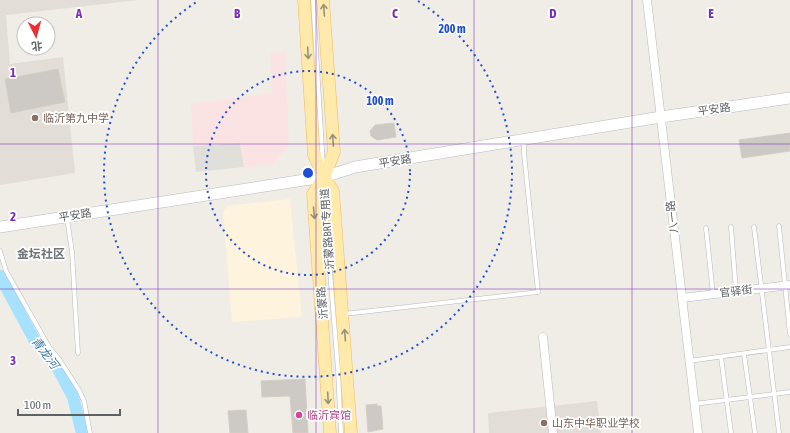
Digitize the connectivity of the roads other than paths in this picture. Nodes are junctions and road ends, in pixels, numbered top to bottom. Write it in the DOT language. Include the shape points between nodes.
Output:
graph roads {
  1 [pos="304,0"];
  2 [pos="313,0"];
  3 [pos="323,0"];
  4 [pos="647,0"];
  5 [pos="790,98"];
  6 [pos="661,117"];
  7 [pos="524,139"];
  8 [pos="324,177"];
  9 [pos="67,216"];
  10 [pos="779,226"];
  11 [pos="0,227"];
  12 [pos="731,227"];
  13 [pos="754,227"];
  14 [pos="706,228"];
  15 [pos="0,251"];
  16 [pos="787,285"];
  17 [pos="761,288"];
  18 [pos="736,291"];
  19 [pos="713,294"];
  20 [pos="682,298"];
  21 [pos="344,314"];
  22 [pos="790,334"];
  23 [pos="543,337"];
  24 [pos="790,347"];
  25 [pos="768,349"];
  26 [pos="78,353"];
  27 [pos="744,354"];
  28 [pos="721,357"];
  29 [pos="689,361"];
  30 [pos="790,392"];
  31 [pos="773,394"];
  32 [pos="750,397"];
  33 [pos="727,400"];
  34 [pos="694,404"];
  35 [pos="90,433"];
  36 [pos="330,433"];
  37 [pos="341,433"];
  38 [pos="351,433"];
  39 [pos="553,433"];
  40 [pos="698,433"];
  41 [pos="731,433"];
  42 [pos="755,433"];
  43 [pos="779,433"];
  1 -- 8 [label="main road, 沂蒙路, one-way" via="314,155"];
  2 -- 8 [label="lane, 沂蒙路BRT专用道"];
  8 -- 3 [label="main road, 沂蒙路, one-way" via="334,152"];
  4 -- 6 [label="street, 八一路"];
  5 -- 6 [label="main road, 平安路"];
  6 -- 7 [label="main road, 平安路"];
  6 -- 20 [label="street, 八一路"];
  7 -- 8 [label="main road, 平安路" via="355,167"];
  7 -- 21 [label="lane" via="538,292"];
  8 -- 9 [label="main road, 平安路"];
  8 -- 21 [label="main road, 沂蒙路" via="333,191"];
  8 -- 36 [label="main road, 沂蒙路, one-way" via="313,194"];
  8 -- 37 [label="lane, 沂蒙路BRT专用道"];
  9 -- 11 [label="main road, 平安路"];
  9 -- 26 [label="lane" via="72,252"];
  10 -- 16 [label="lane"];
  12 -- 18 [label="lane"];
  13 -- 17 [label="lane"];
  14 -- 19 [label="lane"];
  15 -- 35 [label="lane" via="6,271 49,346 79,390 84,401"];
  16 -- 17 [label="street, 官驿街"];
  16 -- 22 [label="lane"];
  17 -- 18 [label="street, 官驿街"];
  17 -- 25 [label="lane"];
  18 -- 19 [label="street, 官驿街"];
  19 -- 20 [label="street, 官驿街"];
  20 -- 29 [label="street, 八一路"];
  38 -- 21 [label="main road, 沂蒙路, one-way"];
  23 -- 39 [label="street"];
  24 -- 25 [label="lane"];
  25 -- 27 [label="lane"];
  25 -- 31 [label="lane"];
  27 -- 28 [label="lane"];
  27 -- 32 [label="lane"];
  28 -- 29 [label="lane"];
  28 -- 33 [label="lane"];
  29 -- 34 [label="street, 八一路"];
  30 -- 31 [label="lane"];
  31 -- 32 [label="lane"];
  31 -- 43 [label="lane"];
  32 -- 33 [label="lane"];
  32 -- 42 [label="lane"];
  33 -- 34 [label="lane"];
  33 -- 41 [label="lane"];
  34 -- 40 [label="street, 八一路"];
}
